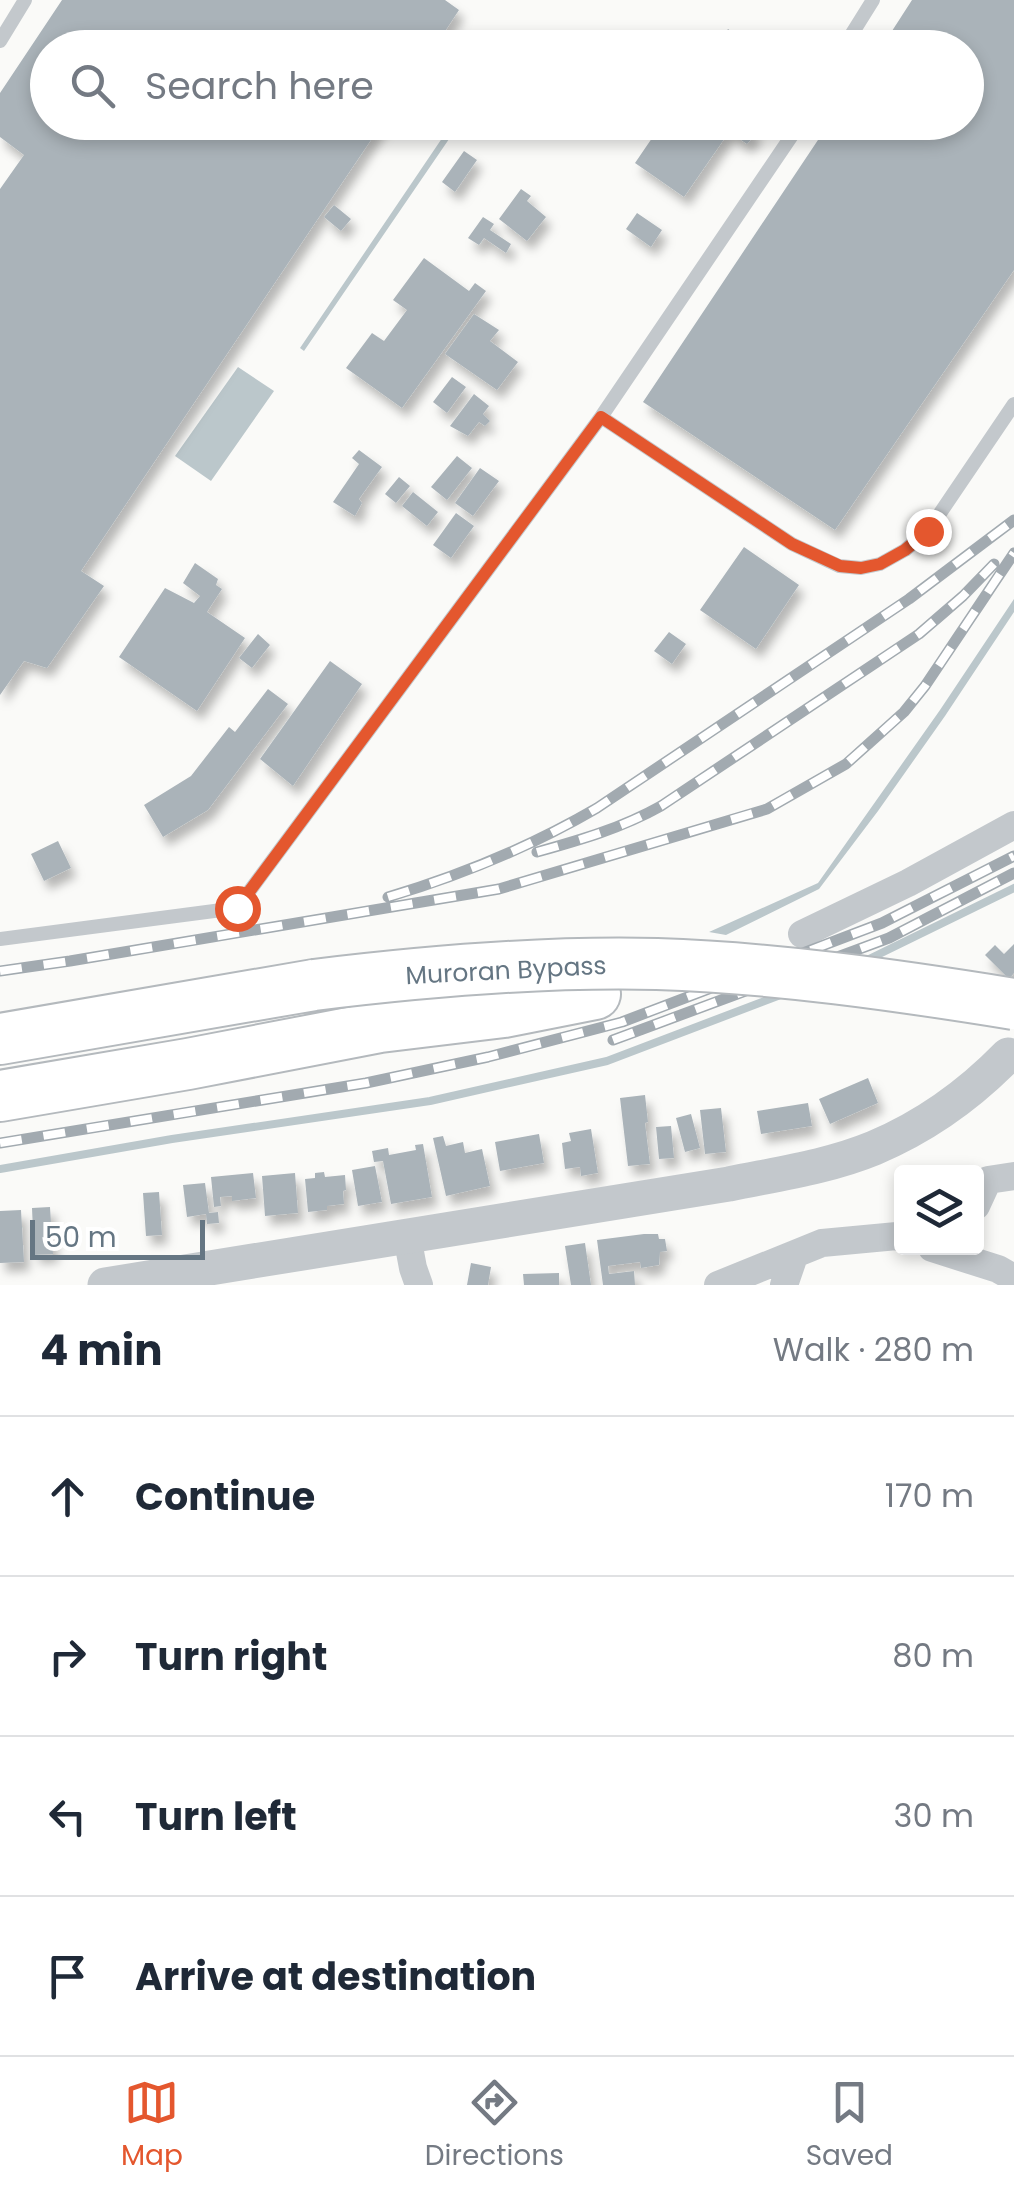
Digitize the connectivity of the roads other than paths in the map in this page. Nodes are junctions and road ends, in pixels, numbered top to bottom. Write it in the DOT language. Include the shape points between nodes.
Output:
graph roads {
  1 [pos="25,0"];
  2 [pos="873,0"];
  3 [pos="854,30"];
  4 [pos="0,41"];
  5 [pos="788,140"];
  6 [pos="1014,404"];
  7 [pos="601,417"];
  8 [pos="1014,825"];
  9 [pos="802,934"];
  10 [pos="0,939"];
  11 [pos="315,985"];
  12 [pos="595,994"];
  13 [pos="1014,1004"];
  14 [pos="0,1009"];
  15 [pos="0,1039"];
  16 [pos="1011,1045"];
  17 [pos="0,1068"];
  18 [pos="0,1096"];
  19 [pos="1014,1176"];
  20 [pos="984,1189"];
  21 [pos="407,1236"];
  22 [pos="894,1236"];
  23 [pos="961,1255"];
  24 [pos="794,1256"];
  25 [pos="1014,1278"];
  26 [pos="154,1281"];
  27 [pos="104,1285"];
  28 [pos="418,1285"];
  29 [pos="718,1285"];
  30 [pos="784,1285"];
  1 -- 4 [label="lane"];
  2 -- 3 [label="lane"];
  5 -- 7 [label="lane"];
  6 -- 7 [label="lane" via="928,531 893,557 861,568 840,566 792,544"];
  7 -- 10 [label="lane" via="237,908"];
  8 -- 9 [label="street"];
  11 -- 12 [label="highway, Muroran Bypass" via="478,998"];
  11 -- 13 [label="highway, bridge" via="490,942 622,940 752,950 864,980"];
  11 -- 14 [label="highway"];
  11 -- 15 [label="highway, Muroran Bypass"];
  11 -- 17 [label="highway, Muroran Bypass"];
  12 -- 16 [label="highway, Muroran Bypass" via="788,1002 910,1016"];
  12 -- 18 [label="highway"];
  16 -- 21 [label="street" via="982,1082 872,1149 710,1187"];
  19 -- 20 [label="street" via="988,1180"];
  21 -- 26 [label="street"];
  21 -- 28 [label="street"];
  22 -- 24 [label="street" via="822,1243"];
  23 -- 25 [label="street"];
  24 -- 29 [label="street"];
  24 -- 30 [label="street"];
  26 -- 27 [label="street"];
}
